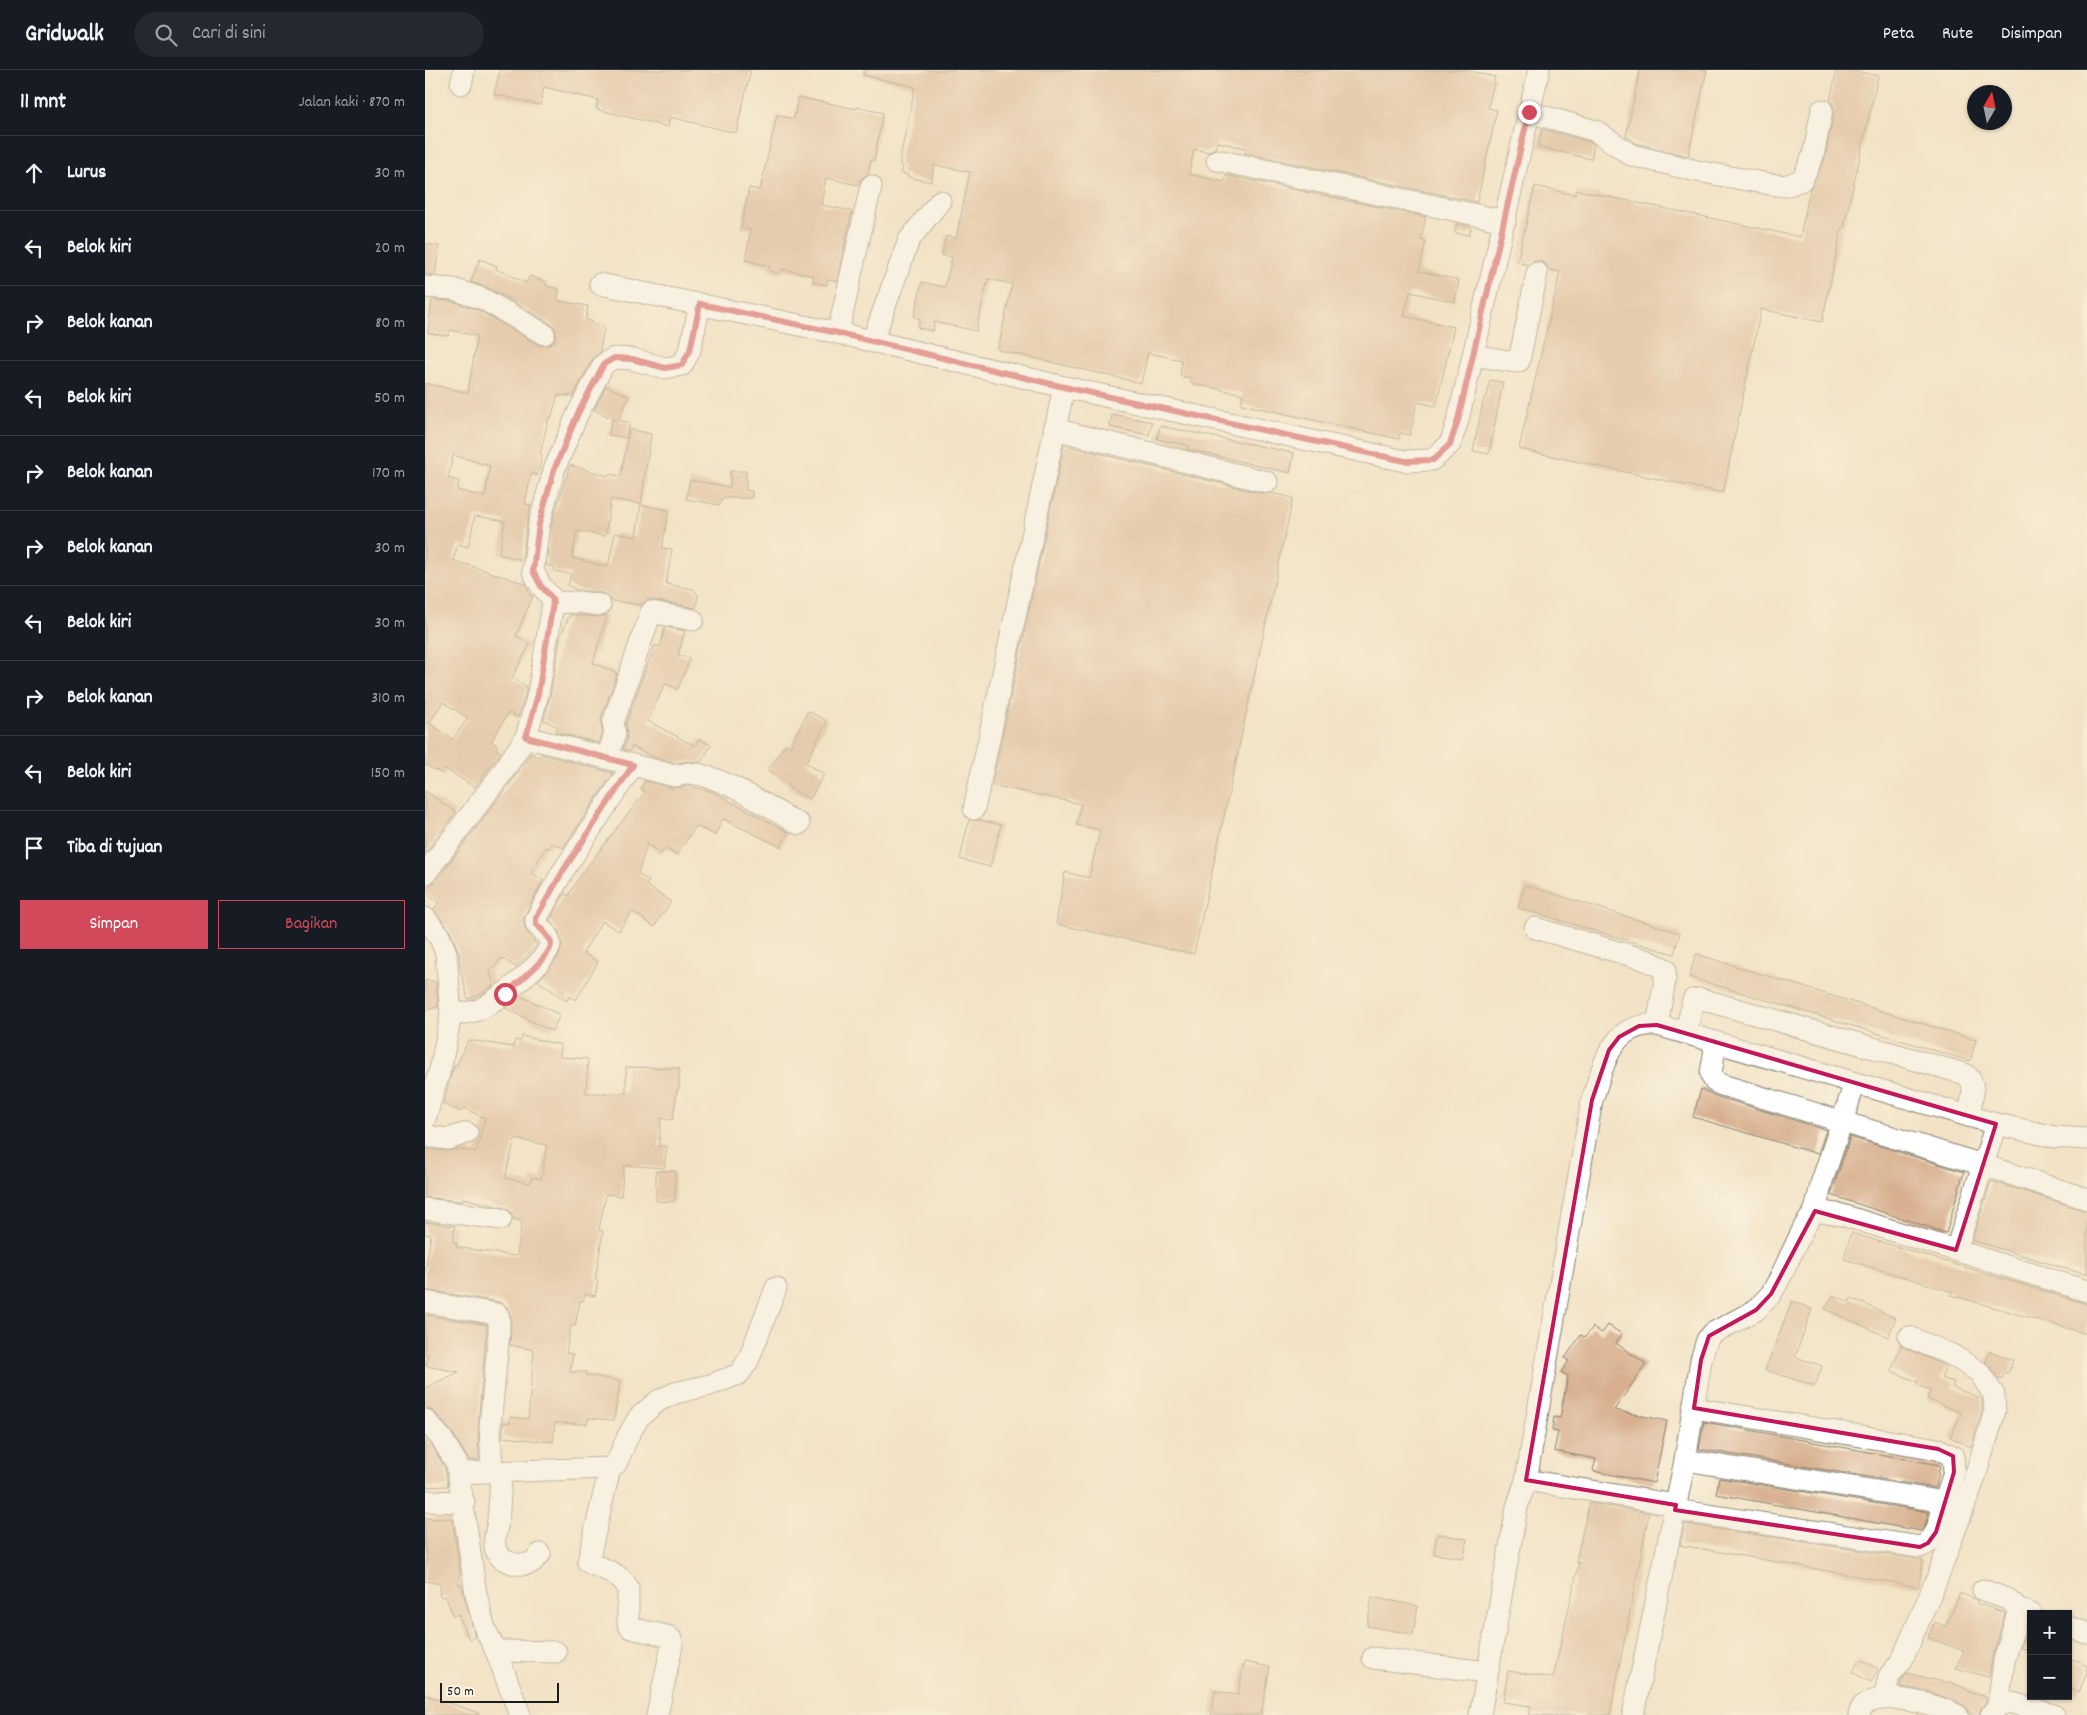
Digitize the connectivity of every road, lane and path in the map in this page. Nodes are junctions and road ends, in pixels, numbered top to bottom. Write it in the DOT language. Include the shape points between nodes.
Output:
graph roads {
  1 [pos="1539,70"];
  2 [pos="1822,110"];
  3 [pos="1529,112"];
  4 [pos="1217,160"];
  5 [pos="871,186"];
  6 [pos="940,201"];
  7 [pos="1505,221"];
  8 [pos="1537,273"];
  9 [pos="600,284"];
  10 [pos="425,287"];
  11 [pos="700,304"];
  12 [pos="838,333"];
  13 [pos="545,334"];
  14 [pos="872,342"];
  15 [pos="1473,355"];
  16 [pos="1064,387"];
  17 [pos="1054,429"];
  18 [pos="1267,482"];
  19 [pos="553,603"];
  20 [pos="600,605"];
  21 [pos="693,620"];
  22 [pos="526,737"];
  23 [pos="607,757"];
  24 [pos="633,765"];
  25 [pos="974,809"];
  26 [pos="799,824"];
  27 [pos="425,874"];
  28 [pos="425,918"];
  29 [pos="1535,928"];
  30 [pos="451,1015"];
  31 [pos="1657,1025"];
  32 [pos="1686,1033"];
  33 [pos="1716,1043"];
  34 [pos="1855,1083"];
  35 [pos="1968,1116"];
  36 [pos="425,1119"];
  37 [pos="1841,1123"];
  38 [pos="1996,1124"];
  39 [pos="467,1133"];
  40 [pos="425,1136"];
  41 [pos="2087,1139"];
  42 [pos="1983,1165"];
  43 [pos="2087,1200"];
  44 [pos="425,1209"];
  45 [pos="1815,1211"];
  46 [pos="501,1219"];
  47 [pos="1956,1250"];
  48 [pos="776,1288"];
  49 [pos="2087,1291"];
  50 [pos="425,1302"];
  51 [pos="1909,1338"];
  52 [pos="1694,1408"];
  53 [pos="425,1420"];
  54 [pos="1685,1460"];
  55 [pos="610,1468"];
  56 [pos="496,1472"];
  57 [pos="459,1473"];
  58 [pos="1526,1480"];
  59 [pos="425,1501"];
  60 [pos="464,1502"];
  61 [pos="1945,1502"];
  62 [pos="1675,1507"];
  63 [pos="540,1554"];
  64 [pos="1983,1590"];
  65 [pos="2025,1612"];
  66 [pos="2072,1628"];
  67 [pos="2087,1633"];
  68 [pos="496,1651"];
  69 [pos="556,1652"];
  70 [pos="1373,1658"];
  71 [pos="1487,1672"];
  72 [pos="1884,1699"];
  73 [pos="1994,1710"];
  74 [pos="520,1715"];
  75 [pos="657,1715"];
  76 [pos="1480,1715"];
  77 [pos="1633,1715"];
  78 [pos="1859,1715"];
  79 [pos="1957,1715"];
  80 [pos="2054,1715"];
  1 -- 3 [label="street"];
  2 -- 3 [label="street" via="1813,156 1803,180 1785,186 1697,171 1631,155 1596,131"];
  3 -- 7 [label="street"];
  4 -- 7 [label="street"];
  5 -- 12 [label="street"];
  6 -- 14 [label="street" via="909,240"];
  7 -- 15 [label="street"];
  8 -- 15 [label="street" via="1519,361"];
  9 -- 11 [label="street"];
  10 -- 13 [label="street" via="453,289 483,299"];
  11 -- 12 [label="street"];
  11 -- 19 [label="street" via="690,350 682,365 665,368 614,358 604,364 578,413 554,470 536,544 533,571"];
  12 -- 14 [label="street"];
  14 -- 16 [label="street"];
  15 -- 16 [label="street" via="1450,444 1433,460 1405,461"];
  16 -- 17 [label="street"];
  17 -- 18 [label="street"];
  17 -- 25 [label="street"];
  19 -- 20 [label="street"];
  19 -- 22 [label="street" via="538,694"];
  21 -- 23 [label="street" via="651,612 613,723 615,734"];
  22 -- 23 [label="street"];
  22 -- 27 [label="street" via="502,774"];
  23 -- 24 [label="street"];
  24 -- 26 [label="street" via="675,776 688,773 706,777"];
  24 -- 30 [label="street" via="536,918 536,924 549,938 549,951 530,972 493,1002 477,1010"];
  28 -- 30 [label="street" via="439,936 446,953"];
  29 -- 31 [label="street" via="1646,960 1665,969"];
  30 -- 36 [label="street" via="441,1066"];
  31 -- 32 [label="street"];
  31 -- 58 [label="street" via="1639,1026 1619,1037 1609,1050 1592,1100"];
  32 -- 33 [label="street"];
  32 -- 35 [label="street" via="1693,1000 1701,999 1965,1074 1974,1086"];
  33 -- 34 [label="street"];
  33 -- 37 [label="street" via="1711,1073 1714,1081"];
  34 -- 35 [label="street"];
  34 -- 37 [label="street"];
  35 -- 38 [label="street"];
  37 -- 42 [label="street"];
  37 -- 45 [label="street"];
  38 -- 41 [label="street" via="2055,1137"];
  38 -- 42 [label="street"];
  39 -- 40 [label="street" via="448,1140"];
  42 -- 43 [label="street"];
  42 -- 47 [label="street"];
  44 -- 46 [label="street"];
  45 -- 47 [label="street" via="1843,1216"];
  45 -- 52 [label="street" via="1771,1294 1756,1310 1713,1333 1707,1340"];
  47 -- 49 [label="street"];
  48 -- 55 [label="street" via="739,1374 710,1385 675,1392 658,1401 639,1417 616,1464"];
  50 -- 56 [label="street" via="458,1306 499,1317 490,1426"];
  51 -- 72 [label="street" via="1952,1355 1979,1372 1994,1395 1995,1411 1937,1581 1902,1660 1889,1676"];
  52 -- 54 [label="street"];
  52 -- 61 [label="street" via="1938,1449 1953,1456 1954,1472"];
  53 -- 57 [label="street" via="447,1447"];
  54 -- 61 [label="street"];
  54 -- 62 [label="street"];
  55 -- 56 [label="street"];
  55 -- 75 [label="street" via="589,1562 626,1583 628,1624 631,1628 671,1639"];
  56 -- 57 [label="street"];
  56 -- 63 [label="street" via="498,1520 494,1545 497,1552 502,1559 513,1564 528,1565"];
  57 -- 60 [label="street"];
  58 -- 62 [label="street"];
  58 -- 71 [label="street" via="1517,1506"];
  59 -- 60 [label="street"];
  60 -- 68 [label="street" via="476,1594 485,1629"];
  61 -- 62 [label="street" via="1936,1532 1928,1544 1920,1547"];
  62 -- 77 [label="street"];
  64 -- 65 [label="street" via="2009,1600"];
  65 -- 73 [label="street" via="2004,1661"];
  66 -- 67 [label="street"];
  68 -- 69 [label="street"];
  68 -- 74 [label="street"];
  70 -- 71 [label="street"];
  71 -- 76 [label="street"];
  72 -- 78 [label="street" via="1863,1706"];
  72 -- 79 [label="street" via="1941,1707"];
  73 -- 80 [label="street" via="2009,1702"];
}
